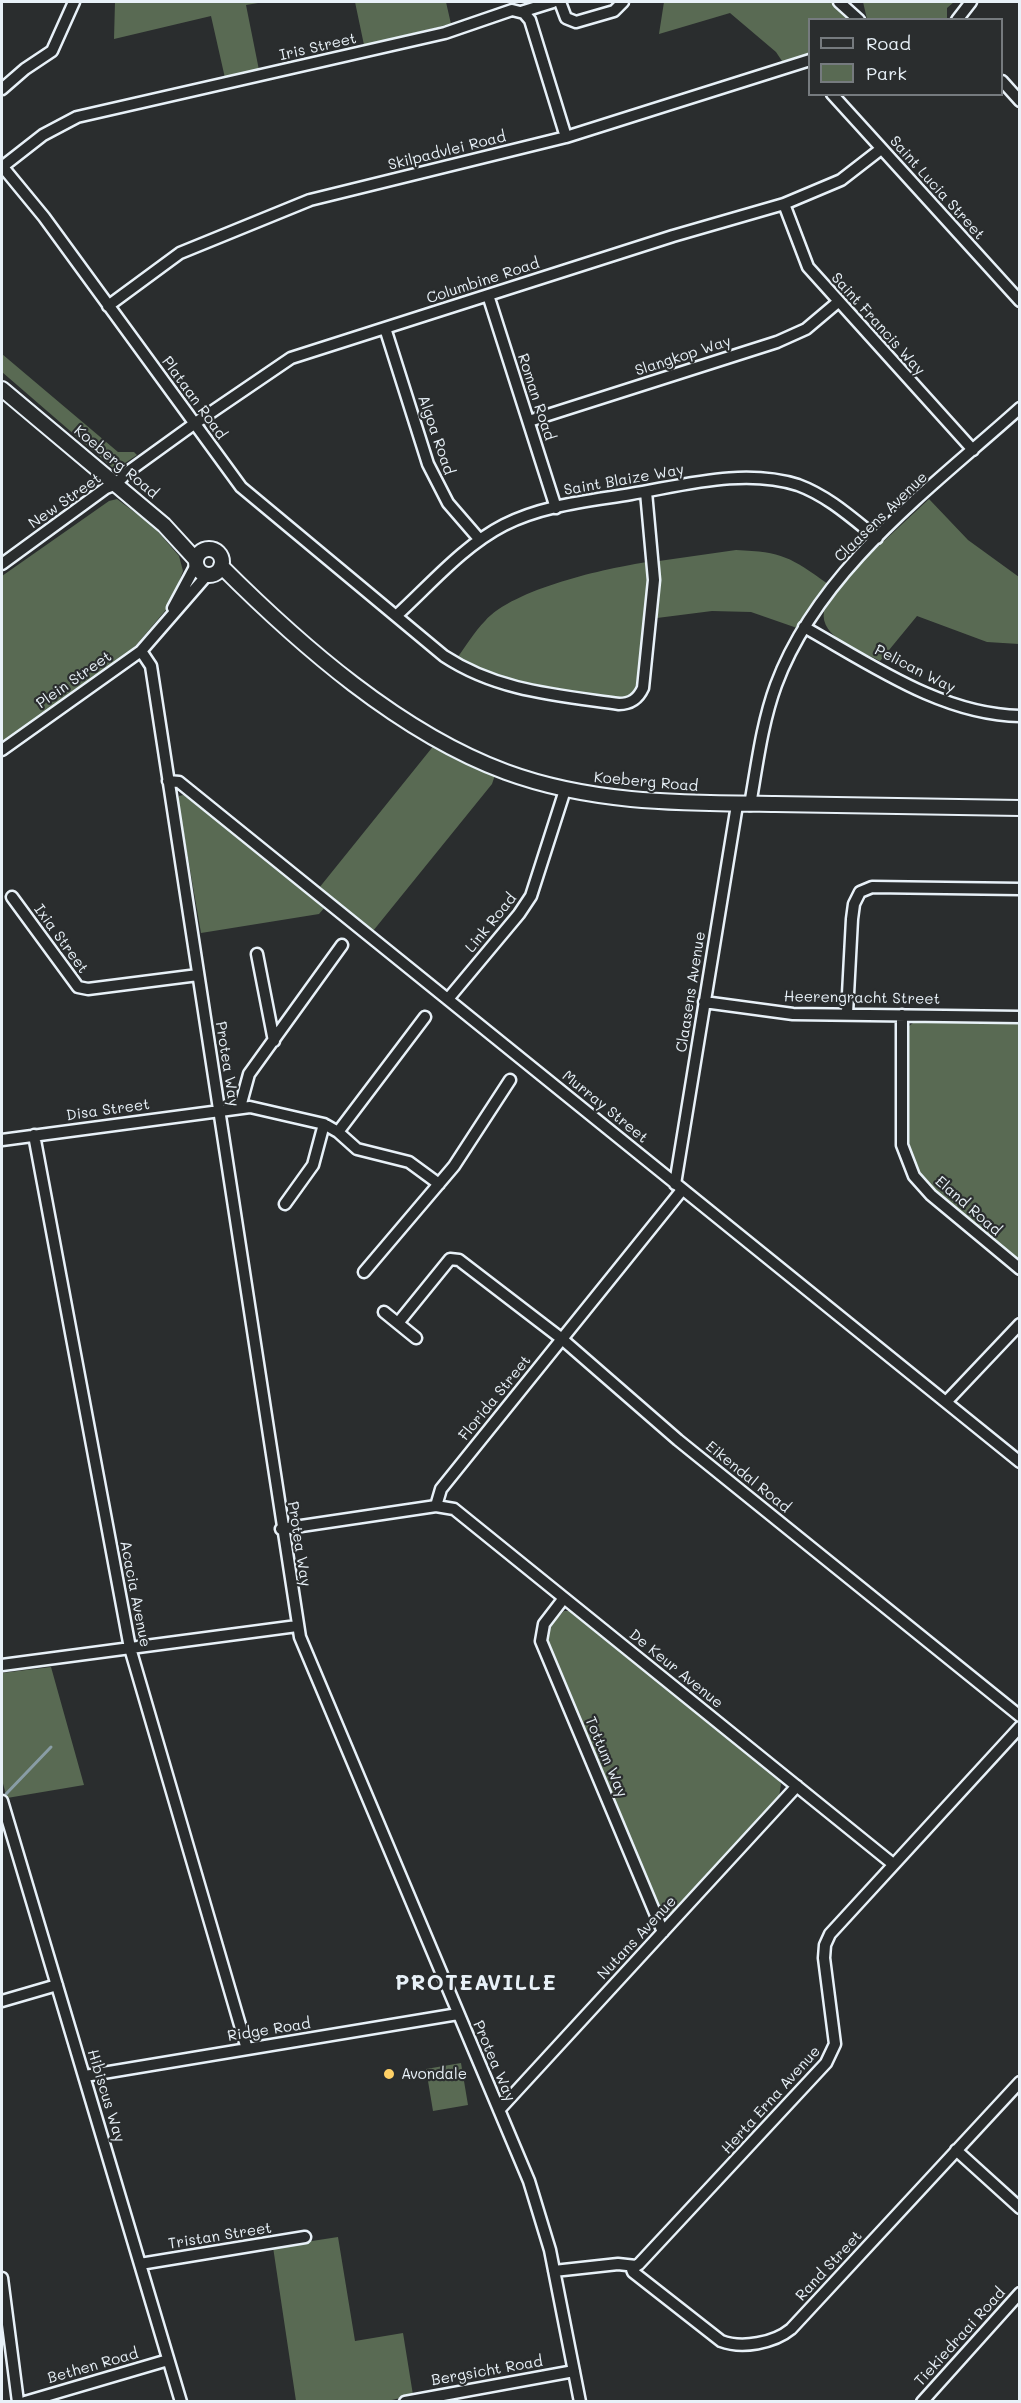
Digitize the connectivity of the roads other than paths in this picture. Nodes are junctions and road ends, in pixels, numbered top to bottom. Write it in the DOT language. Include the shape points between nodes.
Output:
graph roads {
  1 [pos="74,2"];
  2 [pos="552,2"];
  3 [pos="560,2"];
  4 [pos="623,2"];
  5 [pos="839,2"];
  6 [pos="850,2"];
  7 [pos="971,2"];
  8 [pos="521,12"];
  9 [pos="857,18"];
  10 [pos="858,18"];
  11 [pos="959,18"];
  12 [pos="808,64"];
  13 [pos="1003,82"];
  14 [pos="2,89"];
  15 [pos="834,96"];
  16 [pos="1020,101"];
  17 [pos="566,137"];
  18 [pos="881,149"];
  19 [pos="2,167"];
  20 [pos="784,204"];
  21 [pos="488,295"];
  22 [pos="1020,301"];
  23 [pos="838,302"];
  24 [pos="108,306"];
  25 [pos="385,327"];
  26 [pos="2,381"];
  27 [pos="2,389"];
  28 [pos="1020,408"];
  29 [pos="529,421"];
  30 [pos="46,424"];
  31 [pos="194,424"];
  32 [pos="973,450"];
  33 [pos="116,484"];
  34 [pos="646,492"];
  35 [pos="556,508"];
  36 [pos="877,538"];
  37 [pos="480,540"];
  38 [pos="199,558"];
  39 [pos="2,564"];
  40 [pos="213,572"];
  41 [pos="396,615"];
  42 [pos="804,627"];
  43 [pos="160,631"];
  44 [pos="141,651"];
  45 [pos="1020,716"];
  46 [pos="2,750"];
  47 [pos="168,781"];
  48 [pos="565,790"];
  49 [pos="743,805"];
  50 [pos="1020,808"];
  51 [pos="1020,889"];
  52 [pos="12,897"];
  53 [pos="342,945"];
  54 [pos="257,954"];
  55 [pos="198,975"];
  56 [pos="448,999"];
  57 [pos="704,1002"];
  58 [pos="847,1013"];
  59 [pos="902,1015"];
  60 [pos="425,1017"];
  61 [pos="1020,1017"];
  62 [pos="274,1041"];
  63 [pos="510,1080"];
  64 [pos="240,1107"];
  65 [pos="219,1110"];
  66 [pos="324,1124"];
  67 [pos="338,1132"];
  68 [pos="34,1135"];
  69 [pos="2,1140"];
  70 [pos="439,1184"];
  71 [pos="679,1187"];
  72 [pos="285,1204"];
  73 [pos="1020,1269"];
  74 [pos="364,1272"];
  75 [pos="384,1312"];
  76 [pos="398,1323"];
  77 [pos="1020,1324"];
  78 [pos="416,1338"];
  79 [pos="562,1339"];
  80 [pos="946,1402"];
  81 [pos="1020,1462"];
  82 [pos="436,1506"];
  83 [pos="281,1529"];
  84 [pos="564,1598"];
  85 [pos="297,1626"];
  86 [pos="130,1648"];
  87 [pos="2,1665"];
  88 [pos="1020,1716"];
  89 [pos="1020,1727"];
  90 [pos="797,1786"];
  91 [pos="2,1801"];
  92 [pos="893,1864"];
  93 [pos="663,1932"];
  94 [pos="57,1985"];
  95 [pos="2,2001"];
  96 [pos="458,2014"];
  97 [pos="247,2049"];
  98 [pos="85,2076"];
  99 [pos="1020,2082"];
  100 [pos="499,2110"];
  101 [pos="956,2150"];
  102 [pos="1020,2208"];
  103 [pos="305,2237"];
  104 [pos="140,2264"];
  105 [pos="631,2267"];
  106 [pos="554,2271"];
  107 [pos="2,2278"];
  108 [pos="1020,2293"];
  109 [pos="168,2360"];
  110 [pos="574,2371"];
  111 [pos="18,2402"];
  112 [pos="25,2402"];
  113 [pos="181,2402"];
  114 [pos="405,2402"];
  115 [pos="580,2402"];
  116 [pos="922,2402"];
  1 -- 14 [label="street" via="51,51"];
  2 -- 8 [label="street, Iris Street"];
  3 -- 4 [label="street" via="566,18 576,22 614,11"];
  5 -- 9 [label="street"];
  6 -- 10 [label="street"];
  7 -- 11 [label="street"];
  8 -- 17 [label="street" via="532,24"];
  8 -- 19 [label="street, Iris Street" via="76,117 50,130"];
  12 -- 17 [label="street, Skilpadvlei Road"];
  13 -- 16 [label="street"];
  15 -- 18 [label="street, Saint Lucia Street"];
  17 -- 24 [label="street, Skilpadvlei Road" via="310,200 180,253"];
  18 -- 20 [label="street, Columbine Road" via="841,180"];
  18 -- 22 [label="street, Saint Lucia Street"];
  19 -- 24 [label="street, Plataan Road" via="44,217"];
  20 -- 21 [label="street, Columbine Road"];
  20 -- 23 [label="street, Saint Francis Way" via="804,260"];
  21 -- 25 [label="street, Columbine Road"];
  21 -- 29 [label="street, Roman Road"];
  23 -- 29 [label="street, Slangkop Way" via="806,329 777,342"];
  23 -- 32 [label="street, Saint Francis Way"];
  24 -- 31 [label="street, Plataan Road"];
  25 -- 31 [label="street, Columbine Road" via="291,358"];
  25 -- 37 [label="street, Algoa Road" via="428,464 448,502"];
  26 -- 30 [label="main road, Koeberg Road"];
  27 -- 30 [label="main road, Koeberg Road"];
  28 -- 32 [label="street, Claasens Avenue"];
  29 -- 35 [label="street, Roman Road"];
  30 -- 33 [label="main road, Koeberg Road"];
  31 -- 33 [label="street, Columbine Road"];
  31 -- 41 [label="street, Plataan Road" via="246,491"];
  32 -- 36 [label="street, Claasens Avenue"];
  33 -- 38 [label="main road, Koeberg Road"];
  33 -- 39 [label="street, New Street"];
  34 -- 35 [label="street, Saint Blaize Way"];
  34 -- 36 [label="street, Saint Blaize Way" via="730,479 779,480 814,492"];
  34 -- 41 [label="street, Plataan Road" via="654,562 653,610 643,688 629,703 527,692 495,682 444,656"];
  35 -- 37 [label="street, Saint Blaize Way" via="516,520"];
  36 -- 42 [label="street, Claasens Avenue" via="849,566"];
  37 -- 41 [label="street, Saint Blaize Way"];
  38 -- 40 [label="main road" via="200,572"];
  38 -- 40 [label="main road" via="218,553"];
  38 -- 43 [label="street, Plein Street"];
  40 -- 43 [label="street, Plein Street"];
  40 -- 48 [label="main road, Koeberg Road" via="255,600 344,675 433,736 505,772"];
  42 -- 45 [label="street, Pelican Way" via="956,707 997,716"];
  42 -- 49 [label="street, Claasens Avenue" via="776,686"];
  43 -- 44 [label="street, Plein Street"];
  44 -- 46 [label="street, Plein Street"];
  44 -- 47 [label="street, Protea Way" via="151,666"];
  47 -- 55 [label="street, Protea Way"];
  47 -- 56 [label="street, Murray Street" via="179,782"];
  48 -- 49 [label="main road, Koeberg Road" via="619,800"];
  48 -- 56 [label="street, Link Road" via="531,896"];
  49 -- 50 [label="main road, Koeberg Road"];
  49 -- 57 [label="street, Claasens Avenue"];
  51 -- 58 [label="street" via="860,891 852,919"];
  52 -- 55 [label="street, Ixia Street" via="78,987"];
  53 -- 62 [label="street"];
  54 -- 62 [label="street"];
  55 -- 65 [label="street, Protea Way"];
  56 -- 71 [label="street, Murray Street"];
  57 -- 58 [label="street, Heerengracht Street" via="793,1014"];
  57 -- 71 [label="street, Claasens Avenue"];
  58 -- 59 [label="street, Heerengracht Street"];
  59 -- 61 [label="street, Heerengracht Street"];
  59 -- 73 [label="street, Eland Road" via="902,1144 909,1165 931,1195"];
  60 -- 67 [label="street"];
  62 -- 64 [label="street" via="249,1074"];
  63 -- 70 [label="street"];
  64 -- 65 [label="street, Disa Street"];
  64 -- 66 [label="street, Disa Street"];
  65 -- 68 [label="street, Disa Street"];
  65 -- 83 [label="street, Protea Way"];
  66 -- 67 [label="street, Disa Street"];
  66 -- 72 [label="street" via="313,1165"];
  67 -- 70 [label="street, Disa Street" via="357,1149 409,1162"];
  68 -- 69 [label="street, Disa Street"];
  68 -- 86 [label="street, Acacia Avenue"];
  70 -- 74 [label="street"];
  71 -- 79 [label="street, Florida Street"];
  71 -- 80 [label="street, Murray Street"];
  75 -- 76 [label="street"];
  76 -- 78 [label="street"];
  76 -- 79 [label="street, Eikendal Road" via="450,1259 459,1260"];
  77 -- 80 [label="street"];
  79 -- 82 [label="street, Florida Street" via="441,1489"];
  79 -- 88 [label="street, Eikendal Road" via="670,1433"];
  80 -- 81 [label="street, Murray Street"];
  82 -- 83 [label="street"];
  82 -- 84 [label="street, De Keur Avenue" via="454,1509"];
  83 -- 85 [label="street, Protea Way"];
  84 -- 90 [label="street, De Keur Avenue"];
  84 -- 93 [label="street, Tottum Way" via="544,1624 541,1641"];
  85 -- 86 [label="street"];
  85 -- 96 [label="street, Protea Way"];
  86 -- 87 [label="street"];
  86 -- 97 [label="street, Acacia Avenue"];
  89 -- 92 [label="street, Herta Erna Avenue"];
  90 -- 92 [label="street, De Keur Avenue"];
  90 -- 93 [label="street, Nutans Avenue"];
  91 -- 94 [label="street, Hibiscus Way"];
  92 -- 105 [label="street, Herta Erna Avenue" via="825,1945 835,2039 830,2058 651,2253"];
  93 -- 100 [label="street, Nutans Avenue"];
  94 -- 95 [label="street"];
  94 -- 98 [label="street, Hibiscus Way"];
  96 -- 97 [label="street, Ridge Road"];
  96 -- 100 [label="street, Protea Way"];
  97 -- 98 [label="street, Ridge Road"];
  98 -- 104 [label="street, Hibiscus Way"];
  99 -- 101 [label="street, Rand Street"];
  100 -- 106 [label="street, Protea Way" via="536,2199"];
  101 -- 102 [label="street"];
  101 -- 105 [label="street, Rand Street" via="780,2338 742,2343 721,2341"];
  103 -- 104 [label="street, Tristan Street"];
  104 -- 109 [label="street, Hibiscus Way"];
  105 -- 106 [label="street" via="618,2264"];
  106 -- 110 [label="street, Protea Way"];
  107 -- 111 [label="street"];
  108 -- 116 [label="street, Tiekiedraai Road"];
  109 -- 112 [label="street, Bethen Road"];
  109 -- 113 [label="street, Hibiscus Way"];
  110 -- 114 [label="street, Bergsicht Road"];
  110 -- 115 [label="street, Protea Way"];
}
